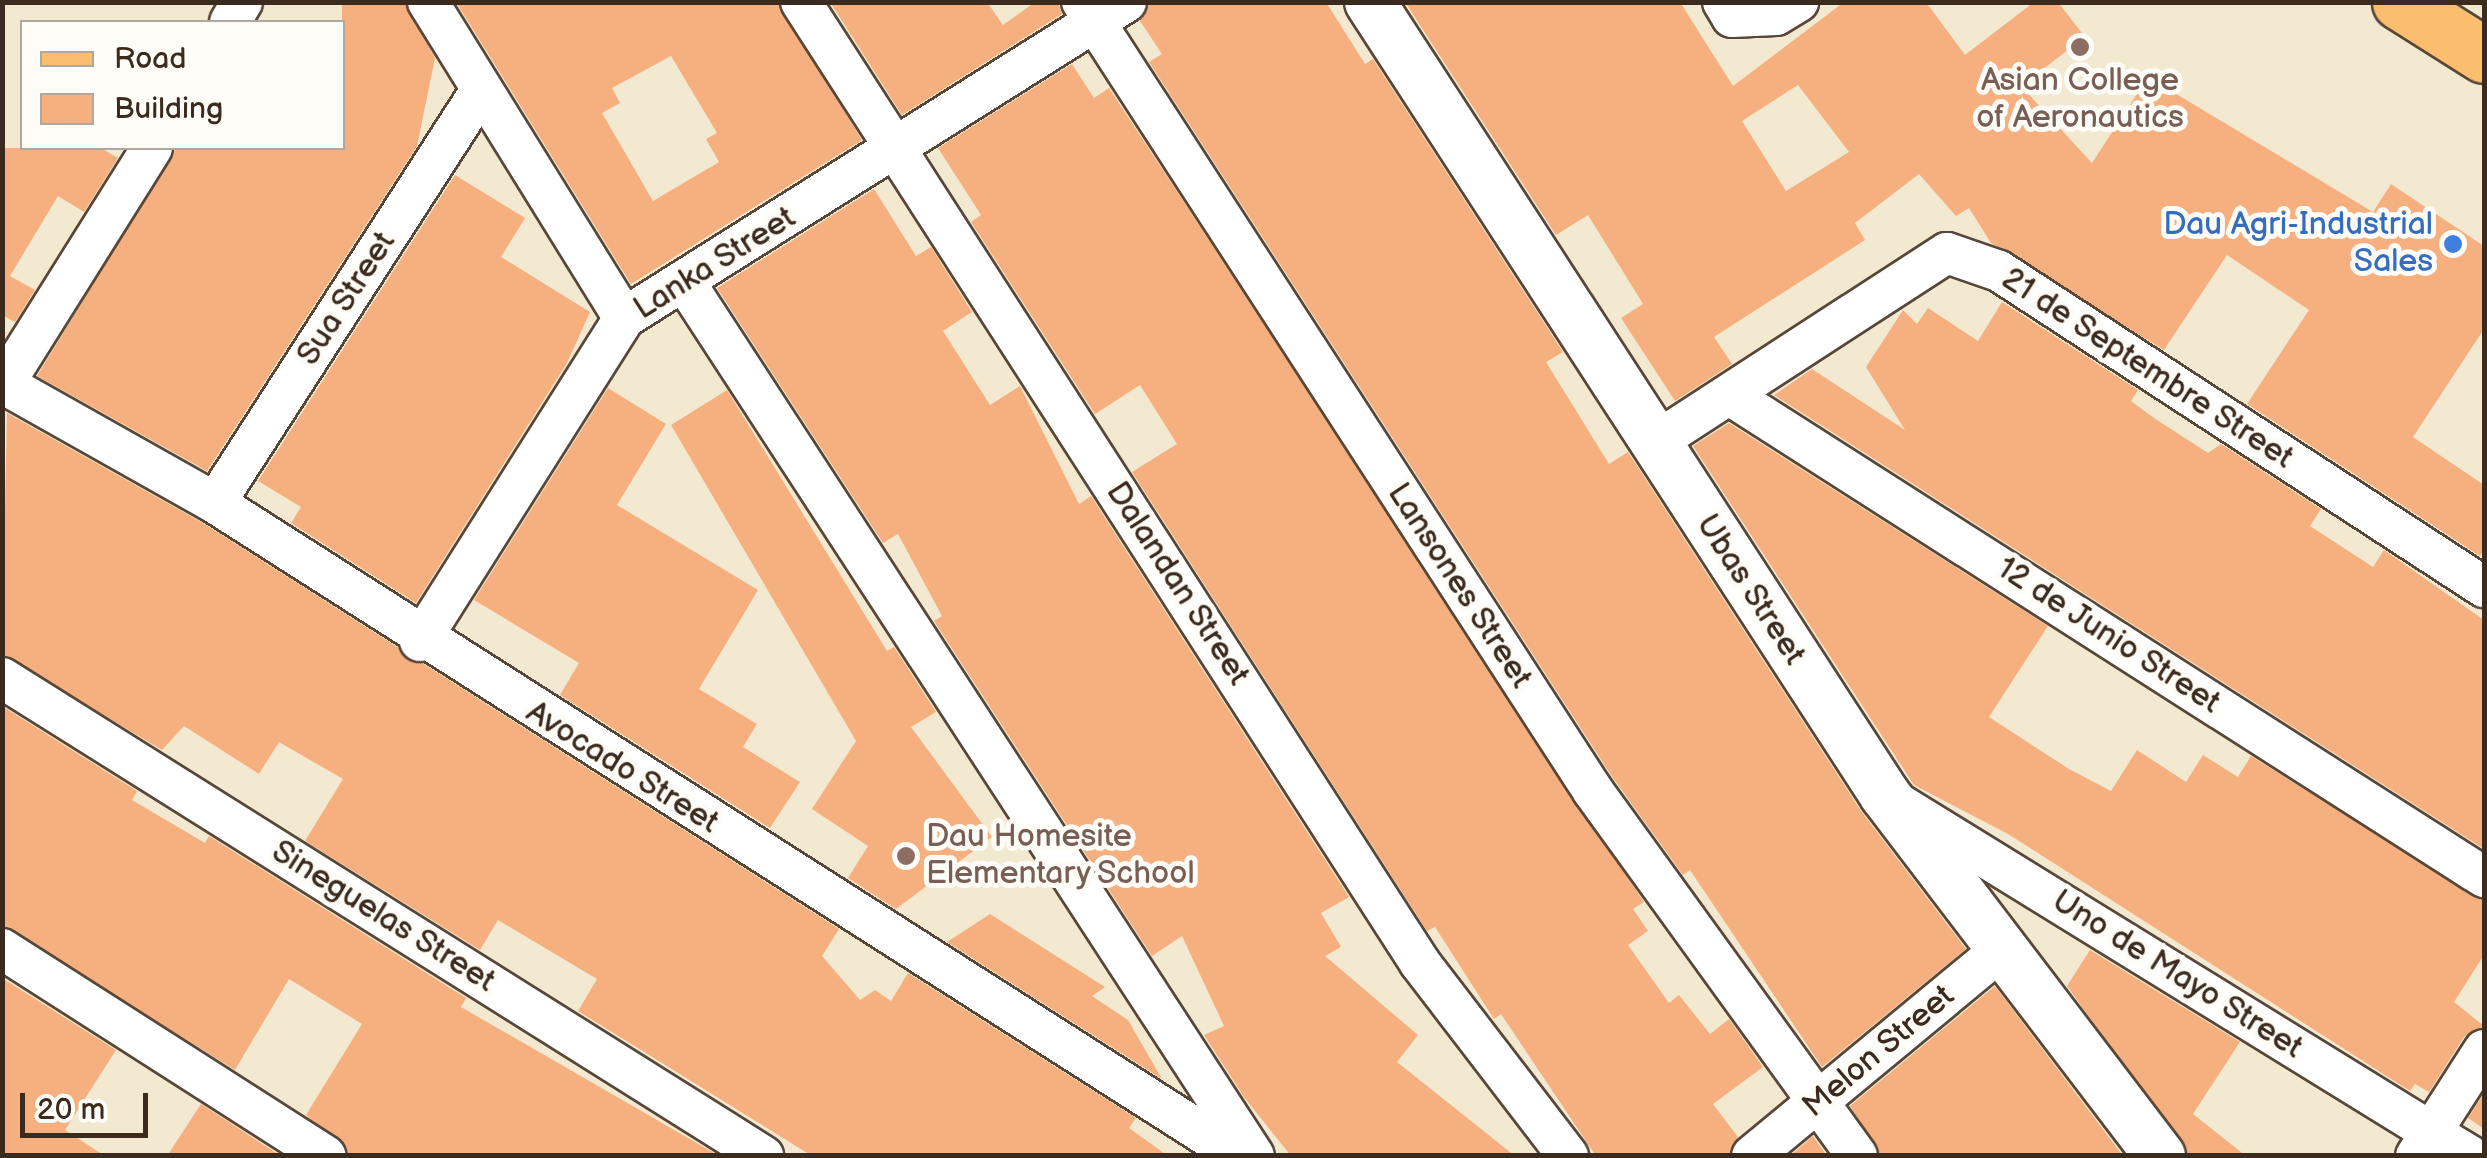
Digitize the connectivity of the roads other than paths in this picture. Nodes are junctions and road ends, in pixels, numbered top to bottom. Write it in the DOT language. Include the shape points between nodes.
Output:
graph roads {
  1 [pos="428,2"];
  2 [pos="801,2"];
  3 [pos="1370,2"];
  4 [pos="1723,2"];
  5 [pos="1798,2"];
  6 [pos="2400,2"];
  7 [pos="1101,10"];
  8 [pos="2484,55"];
  9 [pos="479,94"];
  10 [pos="151,150"];
  11 [pos="898,151"];
  12 [pos="684,281"];
  13 [pos="624,318"];
  14 [pos="3,385"];
  15 [pos="1730,396"];
  16 [pos="1654,443"];
  17 [pos="216,503"];
  18 [pos="2484,588"];
  19 [pos="420,641"];
  20 [pos="2,678"];
  21 [pos="1885,795"];
  22 [pos="2484,877"];
  23 [pos="2005,947"];
  24 [pos="2,949"];
  25 [pos="2484,1050"];
  26 [pos="1817,1105"];
  27 [pos="2423,1144"];
  28 [pos="326,1156"];
  29 [pos="763,1156"];
  30 [pos="1239,1156"];
  31 [pos="1254,1156"];
  32 [pos="1568,1156"];
  33 [pos="1752,1156"];
  34 [pos="1857,1156"];
  35 [pos="2160,1156"];
  36 [pos="2470,1156"];
  1 -- 9 [label="street"];
  2 -- 11 [label="street, Dalandan Street"];
  3 -- 16 [label="street, Ubas Street"];
  4 -- 5 [label="street" via="1732,17 1776,15"];
  6 -- 8 [label="main road"];
  7 -- 11 [label="street, Lanka Street"];
  7 -- 26 [label="street, Lansones Street" via="1594,792"];
  9 -- 13 [label="street"];
  9 -- 17 [label="street, Sua Street"];
  10 -- 14 [label="street"];
  11 -- 12 [label="street, Lanka Street"];
  11 -- 32 [label="street, Dalandan Street" via="1420,963"];
  12 -- 13 [label="street, Lanka Street"];
  12 -- 31 [label="street"];
  13 -- 19 [label="street, Lanka Street"];
  14 -- 17 [label="street, Avocado Street"];
  15 -- 16 [label="street, 21 de Septembre Street"];
  15 -- 18 [label="street, 21 de Septembre Street" via="1948,253 1999,271"];
  15 -- 22 [label="street, 12 de Junio Street"];
  16 -- 21 [label="street, Ubas Street"];
  17 -- 19 [label="street, Avocado Street"];
  19 -- 30 [label="street, Avocado Street"];
  20 -- 29 [label="street, Sineguelas Street"];
  21 -- 23 [label="street, Ubas Street"];
  21 -- 27 [label="street, Uno de Mayo Street"];
  23 -- 26 [label="street, Melon Street"];
  23 -- 35 [label="street, Ubas Street"];
  24 -- 28 [label="street"];
  25 -- 27 [label="street"];
  26 -- 33 [label="street, Melon Street"];
  26 -- 34 [label="street, Lansones Street"];
  27 -- 36 [label="street, Uno de Mayo Street"];
}
